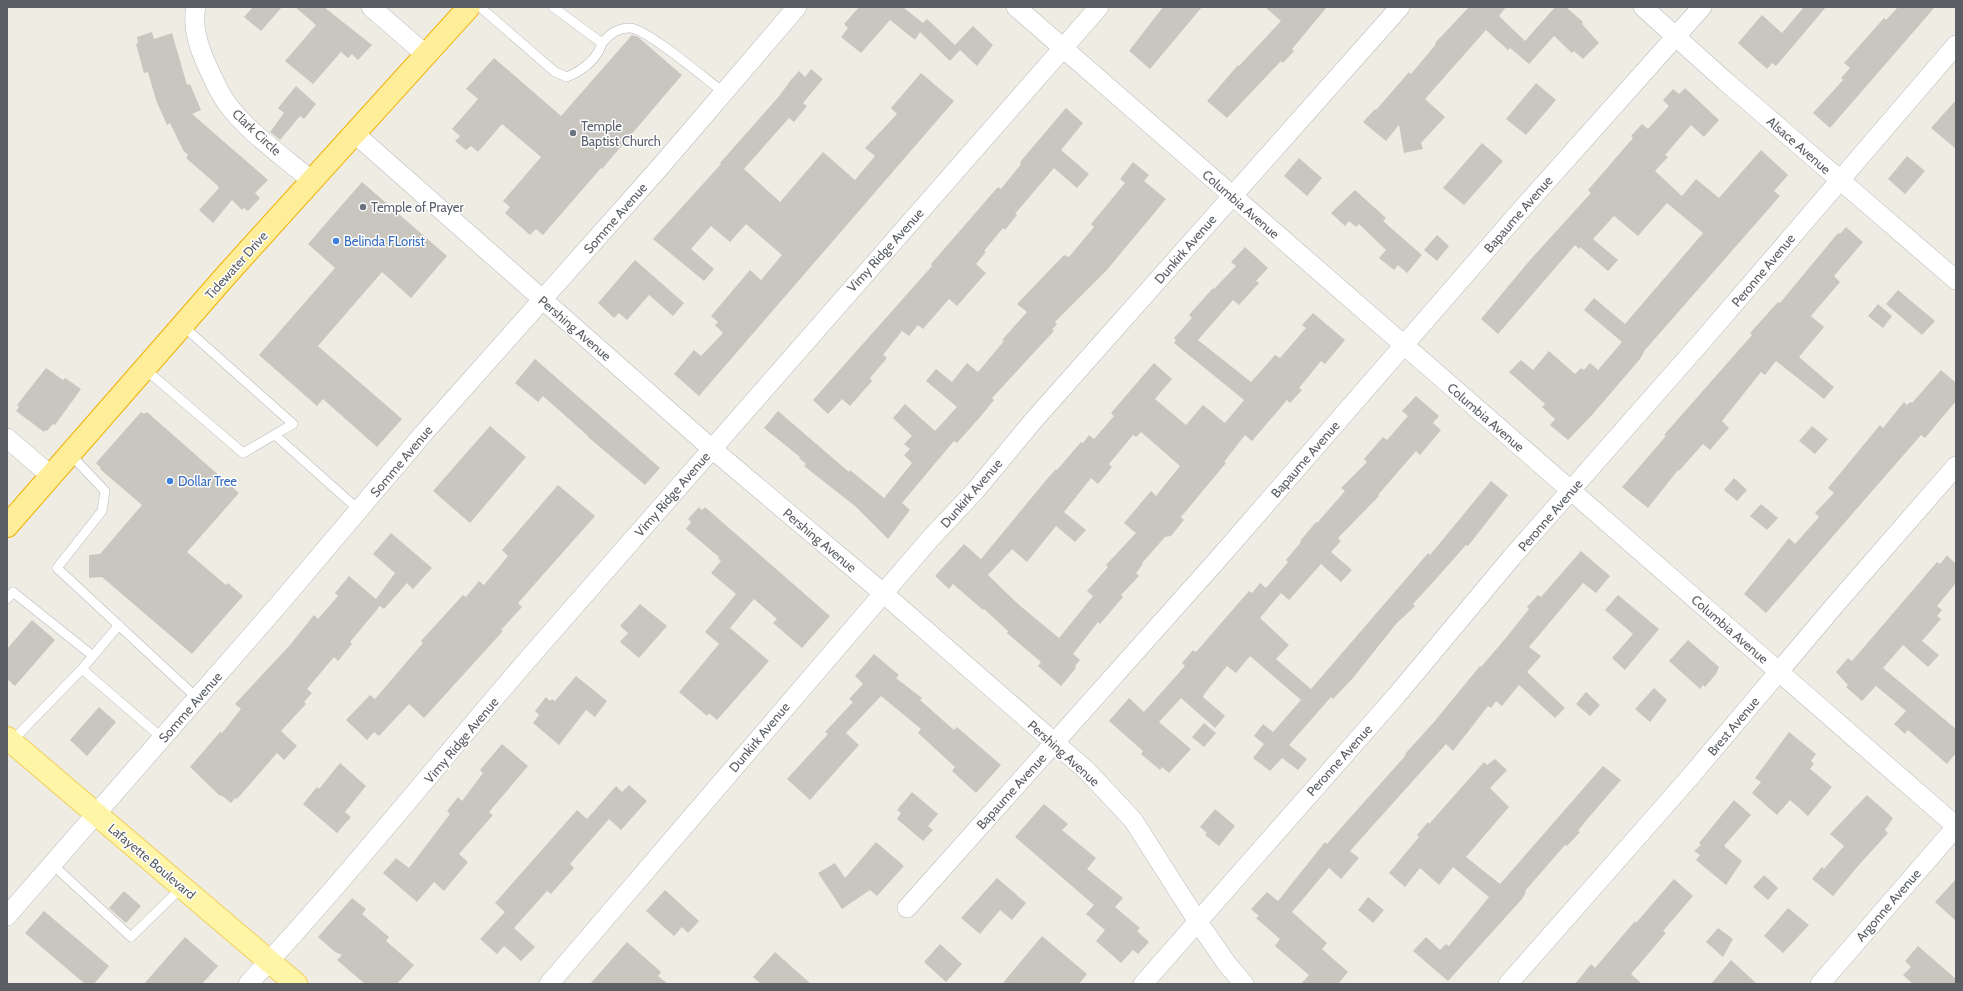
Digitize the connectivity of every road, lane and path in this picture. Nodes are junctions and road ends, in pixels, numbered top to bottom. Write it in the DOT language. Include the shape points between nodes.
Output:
graph roads {
  1 [pos="196,7"];
  2 [pos="371,7"];
  3 [pos="469,7"];
  4 [pos="480,7"];
  5 [pos="553,7"];
  6 [pos="797,7"];
  7 [pos="1016,7"];
  8 [pos="1099,7"];
  9 [pos="1400,7"];
  10 [pos="1643,7"];
  11 [pos="1702,7"];
  12 [pos="1675,36"];
  13 [pos="602,43"];
  14 [pos="1956,45"];
  15 [pos="1063,48"];
  16 [pos="426,55"];
  17 [pos="723,92"];
  18 [pos="354,133"];
  19 [pos="1840,180"];
  20 [pos="312,181"];
  21 [pos="1232,196"];
  22 [pos="1956,280"];
  23 [pos="543,300"];
  24 [pos="183,326"];
  25 [pos="1404,345"];
  26 [pos="145,369"];
  27 [pos="275,435"];
  28 [pos="7,438"];
  29 [pos="711,448"];
  30 [pos="70,454"];
  31 [pos="1956,466"];
  32 [pos="51,476"];
  33 [pos="1571,491"];
  34 [pos="359,510"];
  35 [pos="7,526"];
  36 [pos="883,593"];
  37 [pos="7,599"];
  38 [pos="119,625"];
  39 [pos="93,656"];
  40 [pos="82,669"];
  41 [pos="1779,672"];
  42 [pos="197,698"];
  43 [pos="162,738"];
  44 [pos="9,740"];
  45 [pos="1054,743"];
  46 [pos="96,814"];
  47 [pos="1956,826"];
  48 [pos="52,864"];
  49 [pos="182,887"];
  50 [pos="907,908"];
  51 [pos="7,916"];
  52 [pos="1198,922"];
  53 [pos="269,961"];
  54 [pos="248,984"];
  55 [pos="296,984"];
  56 [pos="549,984"];
  57 [pos="1143,984"];
  58 [pos="1244,984"];
  59 [pos="1508,984"];
  60 [pos="1820,984"];
  1 -- 20 [label="street, Clark Circle" via="195,27 200,48 227,104 244,123"];
  2 -- 16 [label="street"];
  3 -- 16 [label="highway, Tidewater Drive"];
  4 -- 13 [label="lane" via="555,72 567,76 583,70 600,51"];
  5 -- 13 [label="lane"];
  6 -- 17 [label="street, Somme Avenue"];
  7 -- 15 [label="street, Columbia Avenue"];
  8 -- 15 [label="street, Vimy Ridge Avenue"];
  9 -- 21 [label="street, Dunkirk Avenue"];
  10 -- 12 [label="street, Alsace Avenue"];
  11 -- 12 [label="street, Bapaume Avenue"];
  12 -- 19 [label="street, Alsace Avenue"];
  12 -- 25 [label="street, Bapaume Avenue"];
  13 -- 17 [label="lane" via="612,32 632,28 648,35"];
  14 -- 19 [label="street, Peronne Avenue"];
  15 -- 21 [label="street, Columbia Avenue"];
  15 -- 29 [label="street, Vimy Ridge Avenue"];
  16 -- 18 [label="highway, Tidewater Drive"];
  17 -- 23 [label="street, Somme Avenue"];
  18 -- 20 [label="highway, Tidewater Drive"];
  18 -- 23 [label="street, Pershing Avenue"];
  19 -- 22 [label="street, Alsace Avenue"];
  19 -- 33 [label="street, Peronne Avenue"];
  20 -- 24 [label="highway, Tidewater Drive"];
  21 -- 25 [label="street, Columbia Avenue"];
  21 -- 36 [label="street, Dunkirk Avenue"];
  23 -- 29 [label="street, Pershing Avenue"];
  23 -- 34 [label="street, Somme Avenue"];
  24 -- 26 [label="highway, Tidewater Drive"];
  24 -- 27 [label="lane" via="292,424"];
  25 -- 33 [label="street, Columbia Avenue"];
  25 -- 45 [label="street, Bapaume Avenue"];
  26 -- 27 [label="lane" via="243,453"];
  26 -- 30 [label="highway, Tidewater Drive"];
  27 -- 34 [label="lane"];
  28 -- 32 [label="street"];
  29 -- 36 [label="street, Pershing Avenue"];
  29 -- 53 [label="street, Vimy Ridge Avenue"];
  30 -- 32 [label="highway, Tidewater Drive"];
  30 -- 38 [label="lane" via="105,491 102,511 57,568"];
  31 -- 41 [label="street, Brest Avenue"];
  32 -- 35 [label="highway, Tidewater Drive"];
  33 -- 41 [label="street, Columbia Avenue"];
  33 -- 52 [label="street, Peronne Avenue"];
  34 -- 42 [label="street, Somme Avenue"];
  36 -- 45 [label="street, Pershing Avenue"];
  36 -- 56 [label="street, Dunkirk Avenue"];
  37 -- 39 [label="lane" via="13,592"];
  38 -- 39 [label="lane"];
  38 -- 42 [label="lane"];
  39 -- 40 [label="lane"];
  40 -- 43 [label="lane"];
  40 -- 44 [label="lane"];
  41 -- 47 [label="street, Columbia Avenue"];
  41 -- 59 [label="street, Brest Avenue"];
  42 -- 43 [label="street, Somme Avenue"];
  43 -- 46 [label="street, Somme Avenue"];
  44 -- 46 [label="main road, Lafayette Boulevard"];
  45 -- 50 [label="street, Bapaume Avenue"];
  45 -- 52 [label="street, Pershing Avenue" via="1087,770 1133,820"];
  46 -- 48 [label="street, Somme Avenue"];
  46 -- 49 [label="main road, Lafayette Boulevard"];
  47 -- 60 [label="street, Argonne Avenue"];
  48 -- 49 [label="lane" via="131,937"];
  48 -- 51 [label="street, Somme Avenue"];
  49 -- 53 [label="main road, Lafayette Boulevard"];
  52 -- 57 [label="street, Peronne Avenue"];
  52 -- 58 [label="street, Pershing Avenue"];
  53 -- 54 [label="street, Vimy Ridge Avenue"];
  53 -- 55 [label="main road, Lafayette Boulevard"];
}
